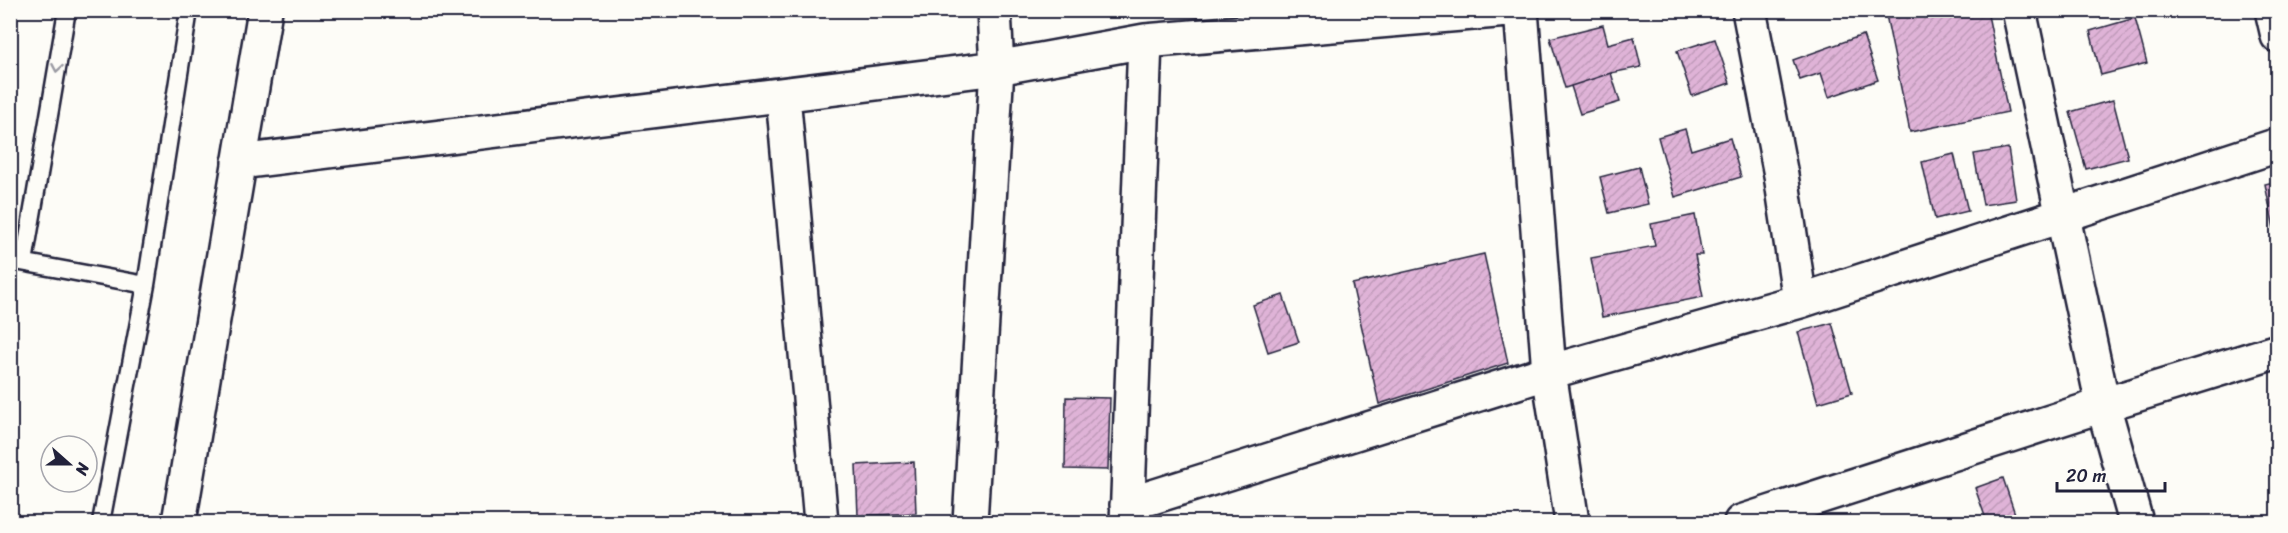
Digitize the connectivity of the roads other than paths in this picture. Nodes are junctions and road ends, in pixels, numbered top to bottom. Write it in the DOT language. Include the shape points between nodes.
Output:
graph roads {
  1 [pos="67,10"];
  2 [pos="189,10"];
  3 [pos="265,10"];
  4 [pos="994,10"];
  5 [pos="1508,10"];
  6 [pos="1521,10"];
  7 [pos="1749,10"];
  8 [pos="2019,10"];
  9 [pos="2272,10"];
  10 [pos="2277,36"];
  11 [pos="1144,41"];
  12 [pos="997,68"];
  13 [pos="783,95"];
  14 [pos="2277,145"];
  15 [pos="240,162"];
  16 [pos="2063,215"];
  17 [pos="17,261"];
  18 [pos="146,285"];
  19 [pos="1800,301"];
  20 [pos="2277,351"];
  21 [pos="1549,372"];
  22 [pos="2103,405"];
  23 [pos="1127,513"];
  24 [pos="101,522"];
  25 [pos="179,522"];
  26 [pos="821,522"];
  27 [pos="970,522"];
  28 [pos="1572,522"];
  29 [pos="1741,522"];
  30 [pos="2136,522"];
  1 -- 17 [label="lane, one-way"];
  2 -- 18 [label="lane"];
  3 -- 15 [label="street"];
  4 -- 12 [label="street"];
  5 -- 11 [label="street"];
  6 -- 21 [label="street"];
  7 -- 19 [label="street" via="1781,175"];
  8 -- 16 [label="street"];
  9 -- 10 [label="street"];
  11 -- 12 [label="street"];
  11 -- 23 [label="street"];
  12 -- 13 [label="street"];
  12 -- 27 [label="street"];
  13 -- 15 [label="street"];
  13 -- 26 [label="street"];
  14 -- 16 [label="street"];
  15 -- 25 [label="street"];
  16 -- 19 [label="street"];
  16 -- 22 [label="street"];
  17 -- 18 [label="lane"];
  18 -- 24 [label="lane"];
  19 -- 21 [label="street"];
  20 -- 22 [label="street"];
  21 -- 23 [label="street"];
  21 -- 28 [label="street"];
  22 -- 29 [label="street"];
  22 -- 30 [label="street"];
}
